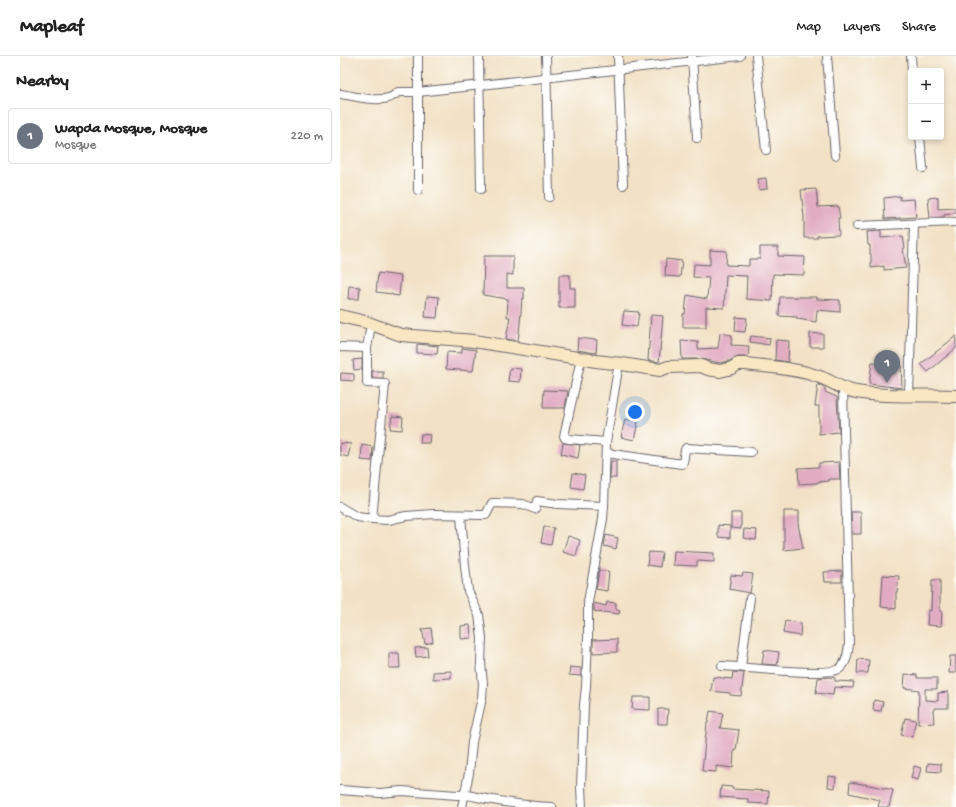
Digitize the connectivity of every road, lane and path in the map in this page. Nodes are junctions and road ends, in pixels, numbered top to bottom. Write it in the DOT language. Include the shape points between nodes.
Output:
graph roads {
  1 [pos="418,56"];
  2 [pos="480,56"];
  3 [pos="546,56"];
  4 [pos="618,56"];
  5 [pos="740,56"];
  6 [pos="756,56"];
  7 [pos="827,56"];
  8 [pos="911,56"];
  9 [pos="692,59"];
  10 [pos="912,68"];
  11 [pos="618,70"];
  12 [pos="546,78"];
  13 [pos="479,86"];
  14 [pos="418,92"];
  15 [pos="340,94"];
  16 [pos="697,138"];
  17 [pos="920,140"];
  18 [pos="766,150"];
  19 [pos="835,155"];
  20 [pos="923,168"];
  21 [pos="623,185"];
  22 [pos="481,189"];
  23 [pos="418,190"];
  24 [pos="549,197"];
  25 [pos="956,222"];
  26 [pos="914,224"];
  27 [pos="857,226"];
  28 [pos="340,316"];
  29 [pos="371,324"];
  30 [pos="340,347"];
  31 [pos="367,348"];
  32 [pos="581,359"];
  33 [pos="619,364"];
  34 [pos="842,389"];
  35 [pos="909,396"];
  36 [pos="956,396"];
  37 [pos="606,442"];
  38 [pos="606,452"];
  39 [pos="751,452"];
  40 [pos="604,506"];
  41 [pos="340,507"];
  42 [pos="462,515"];
  43 [pos="372,520"];
  44 [pos="750,598"];
  45 [pos="722,666"];
  46 [pos="741,667"];
  47 [pos="340,790"];
  48 [pos="465,794"];
  49 [pos="462,807"];
  50 [pos="552,807"];
  51 [pos="582,807"];
  1 -- 14 [label="street"];
  2 -- 13 [label="street"];
  3 -- 12 [label="street"];
  4 -- 11 [label="street"];
  5 -- 9 [label="street"];
  6 -- 18 [label="street"];
  7 -- 19 [label="street"];
  8 -- 10 [label="street"];
  9 -- 11 [label="street"];
  9 -- 16 [label="street"];
  11 -- 12 [label="street"];
  11 -- 21 [label="street"];
  12 -- 13 [label="street"];
  12 -- 24 [label="street"];
  13 -- 14 [label="street"];
  13 -- 22 [label="street"];
  14 -- 15 [label="street" via="398,92 390,99 381,100"];
  14 -- 23 [label="street"];
  17 -- 20 [label="street"];
  25 -- 26 [label="street"];
  26 -- 27 [label="street"];
  26 -- 35 [label="street"];
  28 -- 29 [label="street"];
  29 -- 31 [label="street"];
  29 -- 32 [label="street" via="401,335 474,341"];
  30 -- 31 [label="street"];
  31 -- 43 [label="street" via="367,383 385,384"];
  32 -- 33 [label="street"];
  32 -- 37 [label="street" via="564,436 569,439"];
  33 -- 34 [label="street" via="660,370 668,367 701,366 720,370 738,364 783,369 819,376"];
  33 -- 37 [label="street"];
  34 -- 35 [label="street"];
  34 -- 46 [label="street" via="848,654 844,664 833,670 814,672"];
  35 -- 36 [label="street"];
  37 -- 38 [label="street"];
  38 -- 39 [label="street" via="682,464 686,448"];
  38 -- 40 [label="street"];
  40 -- 42 [label="street" via="537,501 535,509 523,504 492,503 486,515"];
  40 -- 51 [label="street" via="588,602"];
  41 -- 43 [label="street" via="357,517"];
  42 -- 43 [label="street" via="434,514"];
  42 -- 48 [label="street" via="468,591 479,615 482,638 483,684"];
  44 -- 46 [label="street"];
  45 -- 46 [label="street"];
  47 -- 48 [label="street"];
  48 -- 49 [label="street"];
  48 -- 50 [label="street" via="520,805"];
}
